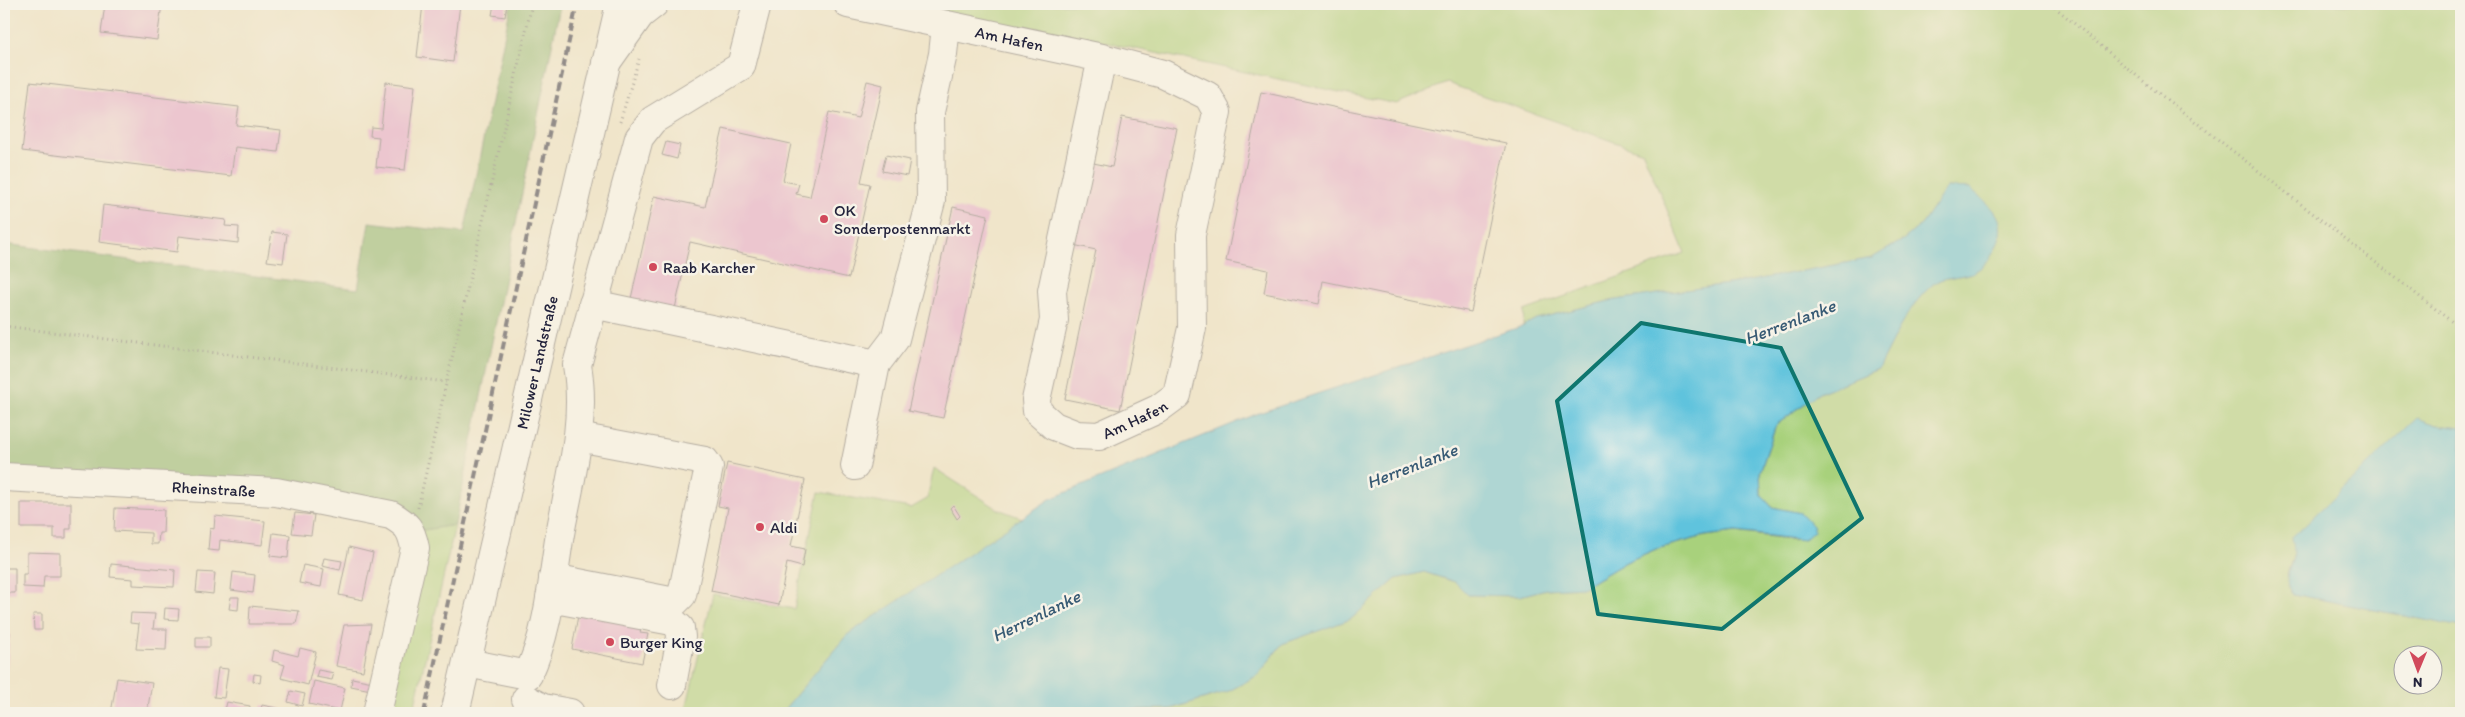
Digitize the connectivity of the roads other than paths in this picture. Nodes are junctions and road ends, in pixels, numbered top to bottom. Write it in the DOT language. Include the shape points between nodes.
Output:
graph roads {
  1 [pos="620,4"];
  2 [pos="654,4"];
  3 [pos="757,4"];
  4 [pos="859,5"];
  5 [pos="946,26"];
  6 [pos="1102,58"];
  7 [pos="606,63"];
  8 [pos="593,304"];
  9 [pos="876,364"];
  10 [pos="578,437"];
  11 [pos="855,466"];
  12 [pos="4,477"];
  13 [pos="552,588"];
  14 [pos="467,663"];
  15 [pos="672,685"];
  16 [pos="532,702"];
  17 [pos="377,713"];
  18 [pos="455,713"];
  19 [pos="570,713"];
  1 -- 7 [label="street, Milower Landstraße"];
  2 -- 7 [label="street, Milower Landstraße" via="640,15"];
  3 -- 8 [label="street" via="741,66 653,120 639,138"];
  4 -- 5 [label="street, Am Hafen"];
  5 -- 6 [label="street, Am Hafen"];
  5 -- 9 [label="street" via="930,112 931,201 895,339"];
  6 -- 6 [label="street, Am Hafen" via="1163,74 1208,96 1217,112 1192,236 1192,328 1177,395 1158,409 1098,436 1078,435 1054,426 1037,411 1036,400 1054,320 1052,291"];
  7 -- 14 [label="street, Milower Landstraße"];
  8 -- 9 [label="street"];
  8 -- 10 [label="street" via="578,366 582,392"];
  9 -- 11 [label="street"];
  10 -- 13 [label="street"];
  10 -- 13 [label="street" via="705,461 709,467 682,594 676,602"];
  12 -- 17 [label="street, Rheinstraße" via="276,492 391,515 406,523 415,548"];
  13 -- 15 [label="street" via="672,621 680,628 681,637"];
  13 -- 16 [label="street"];
  14 -- 16 [label="street"];
  14 -- 18 [label="street, Milower Landstraße"];
  16 -- 19 [label="street"];
}
